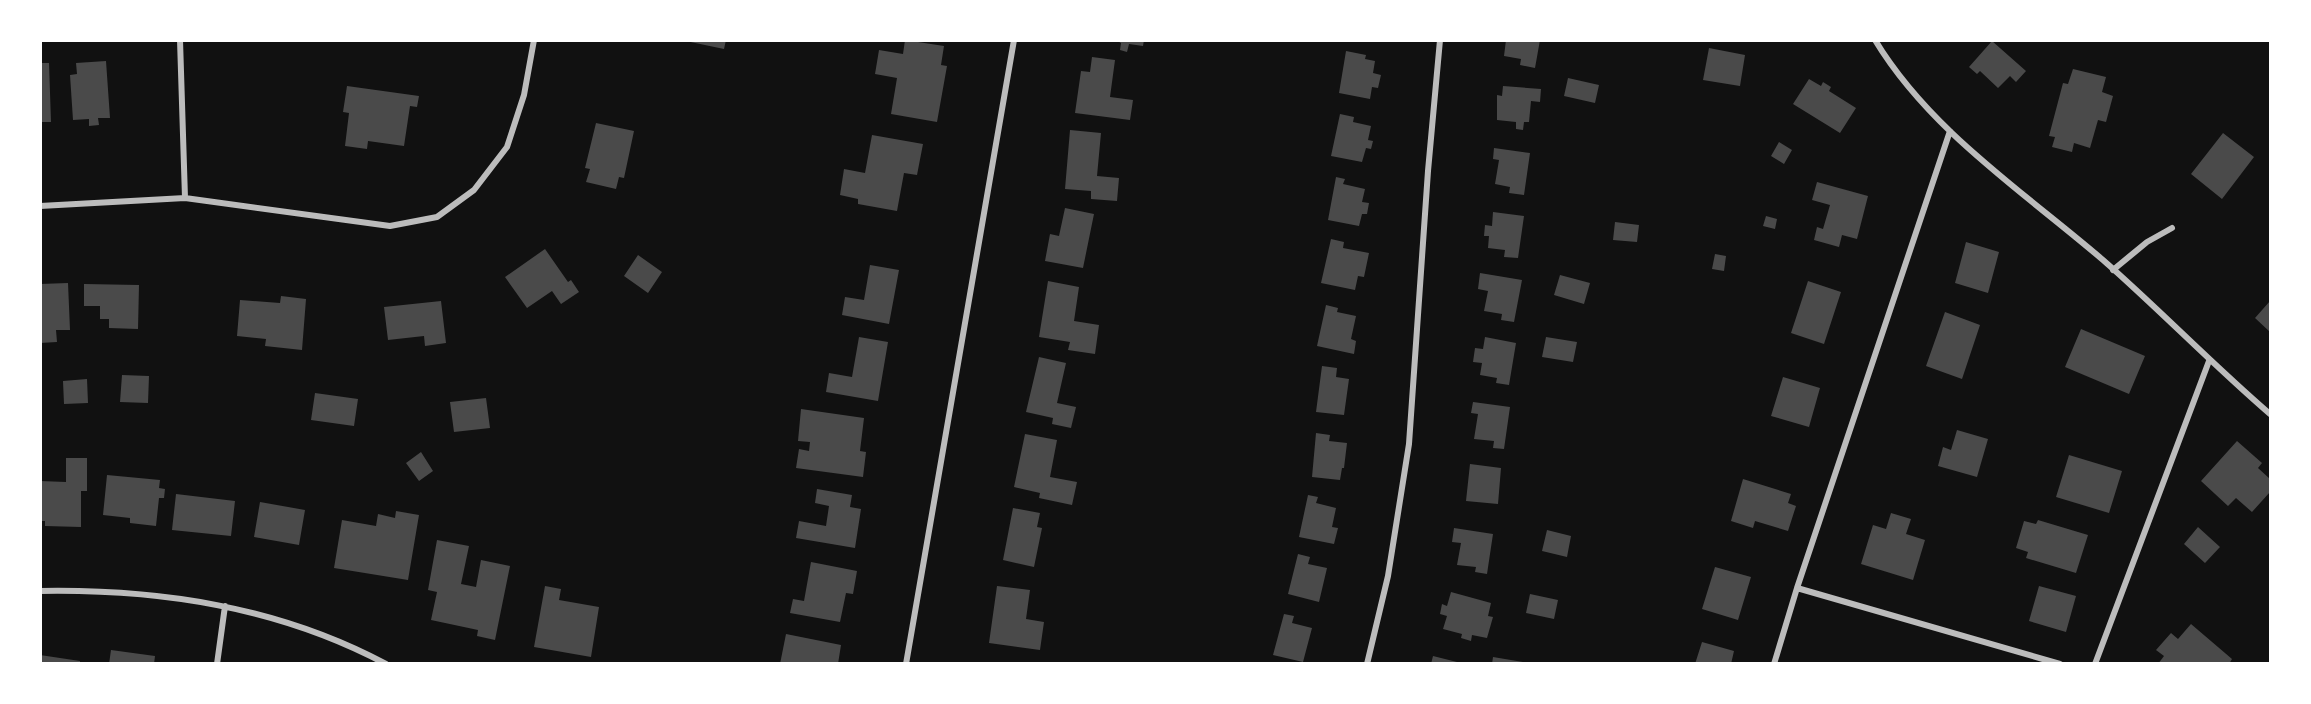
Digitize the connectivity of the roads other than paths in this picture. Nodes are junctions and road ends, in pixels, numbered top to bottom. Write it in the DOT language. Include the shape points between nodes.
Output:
graph roads {
  1 [pos="180,40"];
  2 [pos="534,40"];
  3 [pos="1014,40"];
  4 [pos="1440,40"];
  5 [pos="1875,40"];
  6 [pos="1950,131"];
  7 [pos="185,198"];
  8 [pos="40,206"];
  9 [pos="2172,228"];
  10 [pos="2113,270"];
  11 [pos="2210,361"];
  12 [pos="2271,414"];
  13 [pos="1797,588"];
  14 [pos="40,591"];
  15 [pos="225,606"];
  16 [pos="217,663"];
  17 [pos="386,663"];
  18 [pos="906,663"];
  19 [pos="1367,663"];
  20 [pos="1774,663"];
  21 [pos="2060,663"];
  22 [pos="2095,663"];
  1 -- 7 [label="street"];
  2 -- 7 [label="street" via="524,95 507,147 474,190 437,217 390,226"];
  3 -- 18 [label="street"];
  4 -- 19 [label="street" via="1409,444 1388,576"];
  5 -- 6 [label="street" via="1902,82"];
  6 -- 10 [label="street"];
  6 -- 13 [label="street"];
  7 -- 8 [label="street"];
  9 -- 10 [label="street" via="2147,242"];
  10 -- 11 [label="street"];
  11 -- 12 [label="street"];
  11 -- 22 [label="street"];
  13 -- 20 [label="street"];
  13 -- 21 [label="street"];
  14 -- 15 [label="street" via="145,594"];
  15 -- 16 [label="street"];
  15 -- 17 [label="street" via="307,628"];
}
